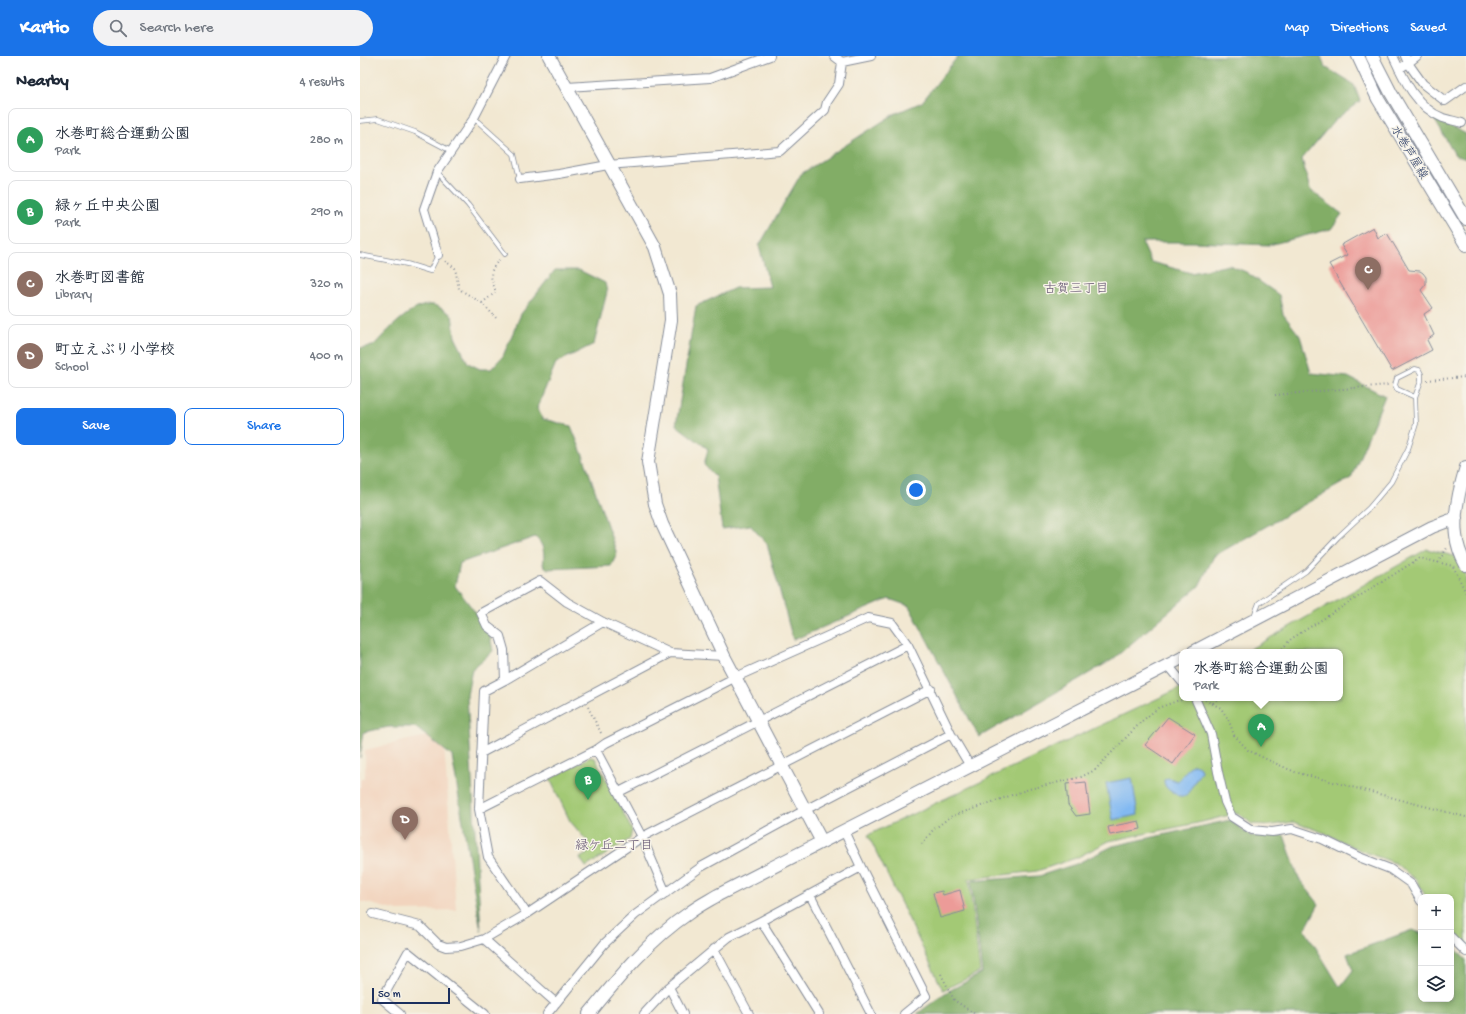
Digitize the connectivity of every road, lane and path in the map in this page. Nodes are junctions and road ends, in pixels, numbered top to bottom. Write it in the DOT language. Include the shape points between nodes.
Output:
graph roads {
  1 [pos="506,56"];
  2 [pos="549,56"];
  3 [pos="770,56"];
  4 [pos="834,56"];
  5 [pos="871,56"];
  6 [pos="1358,56"];
  7 [pos="1372,56"];
  8 [pos="1393,56"];
  9 [pos="1417,56"];
  10 [pos="1406,59"];
  11 [pos="842,62"];
  12 [pos="1399,69"];
  13 [pos="1466,86"];
  14 [pos="567,87"];
  15 [pos="474,118"];
  16 [pos="360,121"];
  17 [pos="1462,123"];
  18 [pos="451,151"];
  19 [pos="608,165"];
  20 [pos="437,172"];
  21 [pos="520,179"];
  22 [pos="1466,219"];
  23 [pos="1466,246"];
  24 [pos="505,254"];
  25 [pos="360,255"];
  26 [pos="438,255"];
  27 [pos="482,303"];
  28 [pos="498,320"];
  29 [pos="1466,377"];
  30 [pos="1421,381"];
  31 [pos="1396,385"];
  32 [pos="1275,395"];
  33 [pos="1415,397"];
  34 [pos="1466,467"];
  35 [pos="1456,518"];
  36 [pos="1450,545"];
  37 [pos="1438,563"];
  38 [pos="1466,565"];
  39 [pos="1466,592"];
  40 [pos="603,622"];
  41 [pos="1241,626"];
  42 [pos="908,644"];
  43 [pos="1199,649"];
  44 [pos="1282,649"];
  45 [pos="670,653"];
  46 [pos="724,656"];
  47 [pos="1179,660"];
  48 [pos="1168,665"];
  49 [pos="736,677"];
  50 [pos="1179,678"];
  51 [pos="505,680"];
  52 [pos="931,689"];
  53 [pos="583,699"];
  54 [pos="1179,701"];
  55 [pos="1197,701"];
  56 [pos="1208,701"];
  57 [pos="1216,701"];
  58 [pos="1213,704"];
  59 [pos="758,721"];
  60 [pos="952,734"];
  61 [pos="606,743"];
  62 [pos="596,750"];
  63 [pos="481,753"];
  64 [pos="782,765"];
  65 [pos="970,766"];
  66 [pos="619,792"];
  67 [pos="479,809"];
  68 [pos="805,810"];
  69 [pos="1466,817"];
  70 [pos="844,831"];
  71 [pos="642,837"];
  72 [pos="822,842"];
  73 [pos="922,844"];
  74 [pos="860,867"];
  75 [pos="666,892"];
  76 [pos="810,895"];
  77 [pos="1418,896"];
  78 [pos="373,914"];
  79 [pos="527,914"];
  80 [pos="761,921"];
  81 [pos="484,939"];
  82 [pos="1454,940"];
  83 [pos="714,949"];
  84 [pos="1466,952"];
  85 [pos="941,974"];
  86 [pos="669,987"];
  87 [pos="556,1003"];
  88 [pos="400,1014"];
  89 [pos="485,1014"];
  90 [pos="547,1014"];
  91 [pos="589,1014"];
  92 [pos="644,1014"];
  93 [pos="683,1014"];
  94 [pos="749,1014"];
  95 [pos="819,1014"];
  96 [pos="872,1014"];
  97 [pos="904,1014"];
  98 [pos="975,1014"];
  1 -- 15 [label="street"];
  2 -- 14 [label="street"];
  3 -- 14 [label="street" via="710,78"];
  4 -- 11 [label="street"];
  5 -- 11 [label="street"];
  6 -- 23 [label="street, 水巻芦屋線" via="1378,99"];
  7 -- 22 [label="street, 水巻芦屋線" via="1391,93"];
  8 -- 12 [label="street"];
  9 -- 10 [label="street"];
  10 -- 12 [label="street"];
  10 -- 13 [label="street" via="1422,84 1444,101"];
  11 -- 19 [label="street" via="839,84 827,102 825,110 780,151"];
  12 -- 17 [label="street" via="1412,93 1427,108 1443,118"];
  14 -- 19 [label="street"];
  15 -- 18 [label="street"];
  15 -- 21 [label="lane" via="514,154"];
  16 -- 18 [label="lane" via="378,119 415,132"];
  18 -- 20 [label="street"];
  19 -- 21 [label="street"];
  19 -- 46 [label="street" via="655,247 670,294 671,320 648,462 655,504"];
  20 -- 24 [label="lane" via="468,205"];
  20 -- 26 [label="street" via="424,209"];
  24 -- 27 [label="path" via="492,268 491,280 496,292"];
  25 -- 26 [label="lane" via="407,264 430,272"];
  26 -- 27 [label="path" via="454,268 459,289"];
  27 -- 28 [label="path"];
  29 -- 30 [label="path"];
  30 -- 31 [label="lane" via="1420,370 1415,369 1397,378"];
  30 -- 33 [label="lane"];
  31 -- 32 [label="path"];
  31 -- 33 [label="lane" via="1397,389"];
  33 -- 41 [label="lane" via="1416,424 1408,449 1391,482 1369,508 1338,536 1306,571 1259,604 1252,620"];
  34 -- 35 [label="street"];
  35 -- 38 [label="street" via="1456,536"];
  35 -- 41 [label="street" via="1432,527"];
  36 -- 37 [label="path"];
  37 -- 39 [label="path" via="1453,566"];
  37 -- 44 [label="path" via="1420,558 1291,639"];
  40 -- 45 [label="street"];
  40 -- 51 [label="street"];
  40 -- 51 [label="street" via="567,602 540,581 481,613 487,626 500,636 504,650"];
  41 -- 43 [label="street"];
  42 -- 49 [label="street" via="892,623 868,618"];
  42 -- 52 [label="street"];
  42 -- 59 [label="street"];
  45 -- 46 [label="street"];
  45 -- 53 [label="street"];
  46 -- 49 [label="street"];
  47 -- 48 [label="street"];
  48 -- 50 [label="street"];
  48 -- 65 [label="street"];
  49 -- 59 [label="street"];
  49 -- 61 [label="street"];
  51 -- 63 [label="street" via="484,691"];
  52 -- 60 [label="street"];
  52 -- 64 [label="street"];
  53 -- 61 [label="path"];
  53 -- 63 [label="street"];
  54 -- 73 [label="path" via="1158,708 1142,721 1095,770 1081,777 1029,789 950,817 933,830"];
  55 -- 77 [label="street" via="1211,734 1225,802 1232,817 1252,830 1272,832 1292,829 1322,839 1359,857 1390,868 1411,884"];
  56 -- 58 [label="path"];
  57 -- 58 [label="path"];
  58 -- 69 [label="path" via="1220,708 1234,734 1248,750 1295,772"];
  59 -- 64 [label="street"];
  59 -- 66 [label="street"];
  60 -- 65 [label="street"];
  60 -- 68 [label="street"];
  61 -- 62 [label="street"];
  62 -- 66 [label="street"];
  62 -- 67 [label="street"];
  63 -- 67 [label="street"];
  64 -- 68 [label="street"];
  64 -- 71 [label="street"];
  65 -- 70 [label="street"];
  66 -- 71 [label="street"];
  67 -- 79 [label="street" via="488,857"];
  68 -- 72 [label="street"];
  68 -- 75 [label="street" via="701,867"];
  70 -- 72 [label="street"];
  70 -- 74 [label="street"];
  71 -- 75 [label="street"];
  71 -- 79 [label="street"];
  72 -- 91 [label="street" via="689,912 641,953"];
  74 -- 76 [label="street"];
  74 -- 97 [label="street" via="926,996"];
  75 -- 87 [label="street" via="635,915 604,944"];
  76 -- 80 [label="street"];
  76 -- 96 [label="street"];
  78 -- 81 [label="street" via="420,926 438,944 446,947 461,946"];
  79 -- 81 [label="street"];
  80 -- 83 [label="street" via="729,937"];
  80 -- 95 [label="street"];
  81 -- 87 [label="street"];
  82 -- 84 [label="street"];
  83 -- 86 [label="street"];
  83 -- 94 [label="street"];
  85 -- 98 [label="path" via="954,1000"];
  86 -- 92 [label="street"];
  86 -- 93 [label="street"];
  87 -- 90 [label="street"];
  88 -- 89 [label="street" via="382,999 408,952"];
}
